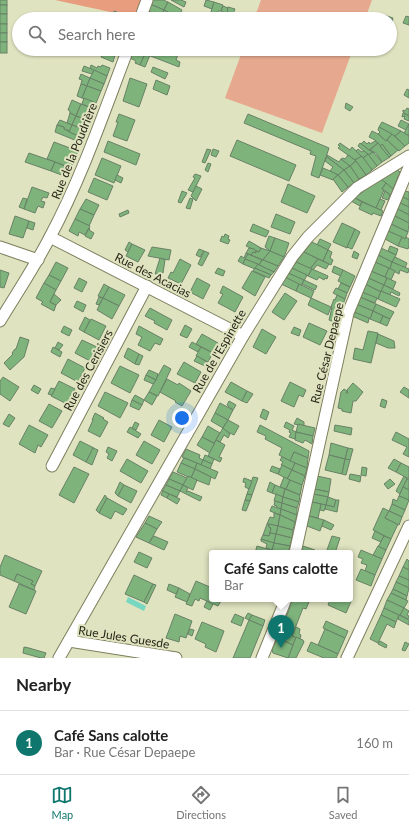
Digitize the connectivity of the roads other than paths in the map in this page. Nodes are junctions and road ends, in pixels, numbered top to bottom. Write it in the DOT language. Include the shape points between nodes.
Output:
graph roads {
  1 [pos="147,0"];
  2 [pos="143,12"];
  3 [pos="125,56"];
  4 [pos="409,156"];
  5 [pos="409,167"];
  6 [pos="50,237"];
  7 [pos="0,247"];
  8 [pos="38,260"];
  9 [pos="147,286"];
  10 [pos="0,321"];
  11 [pos="243,336"];
  12 [pos="52,466"];
  13 [pos="409,526"];
  14 [pos="296,550"];
  15 [pos="285,602"];
  16 [pos="69,641"];
  17 [pos="59,658"];
  18 [pos="176,658"];
  19 [pos="262,658"];
  20 [pos="347,658"];
  1 -- 2 [label="street"];
  3 -- 6 [label="street, Rue de la Poudrière" via="78,178"];
  4 -- 11 [label="street, Rue de l'Espinette" via="357,188 308,238 280,274"];
  5 -- 14 [label="street, Rue César Depaepe" via="348,313"];
  6 -- 8 [label="street, Rue de la Poudrière"];
  6 -- 9 [label="street, Rue des Acacias"];
  7 -- 8 [label="street"];
  8 -- 10 [label="street, Rue de la Poudrière"];
  9 -- 11 [label="street, Rue des Acacias"];
  9 -- 12 [label="street, Rue des Cerisiers"];
  11 -- 16 [label="street, Rue de l'Espinette"];
  13 -- 20 [label="street"];
  15 -- 19 [label="street"];
  16 -- 17 [label="street, Rue de l'Espinette"];
  16 -- 18 [label="street, Rue Jules Guesde"];
}
